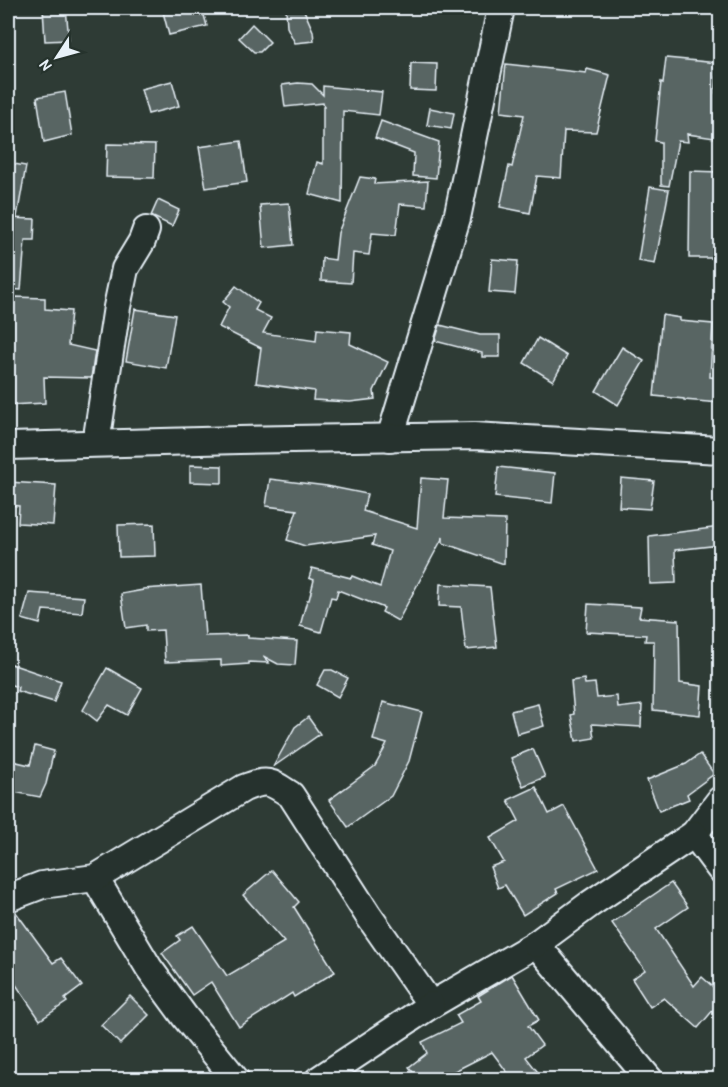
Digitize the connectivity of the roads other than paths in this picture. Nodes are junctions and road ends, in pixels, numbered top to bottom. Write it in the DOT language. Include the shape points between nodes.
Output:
graph roads {
  1 [pos="501,8"];
  2 [pos="146,230"];
  3 [pos="390,438"];
  4 [pos="96,443"];
  5 [pos="8,446"];
  6 [pos="720,450"];
  7 [pos="720,800"];
  8 [pos="694,834"];
  9 [pos="720,869"];
  10 [pos="95,878"];
  11 [pos="8,898"];
  12 [pos="536,944"];
  13 [pos="430,1005"];
  14 [pos="236,1080"];
  15 [pos="318,1080"];
  16 [pos="650,1080"];
  1 -- 3 [label="street" via="458,218"];
  2 -- 4 [label="street" via="125,269"];
  3 -- 4 [label="street"];
  3 -- 6 [label="street" via="474,436"];
  4 -- 5 [label="street"];
  7 -- 8 [label="street"];
  8 -- 9 [label="street"];
  8 -- 12 [label="street"];
  10 -- 11 [label="street" via="42,885"];
  10 -- 13 [label="street" via="244,788 261,782 275,784 291,795"];
  10 -- 14 [label="street" via="149,968"];
  12 -- 13 [label="street"];
  12 -- 16 [label="street"];
  13 -- 15 [label="street"];
}
